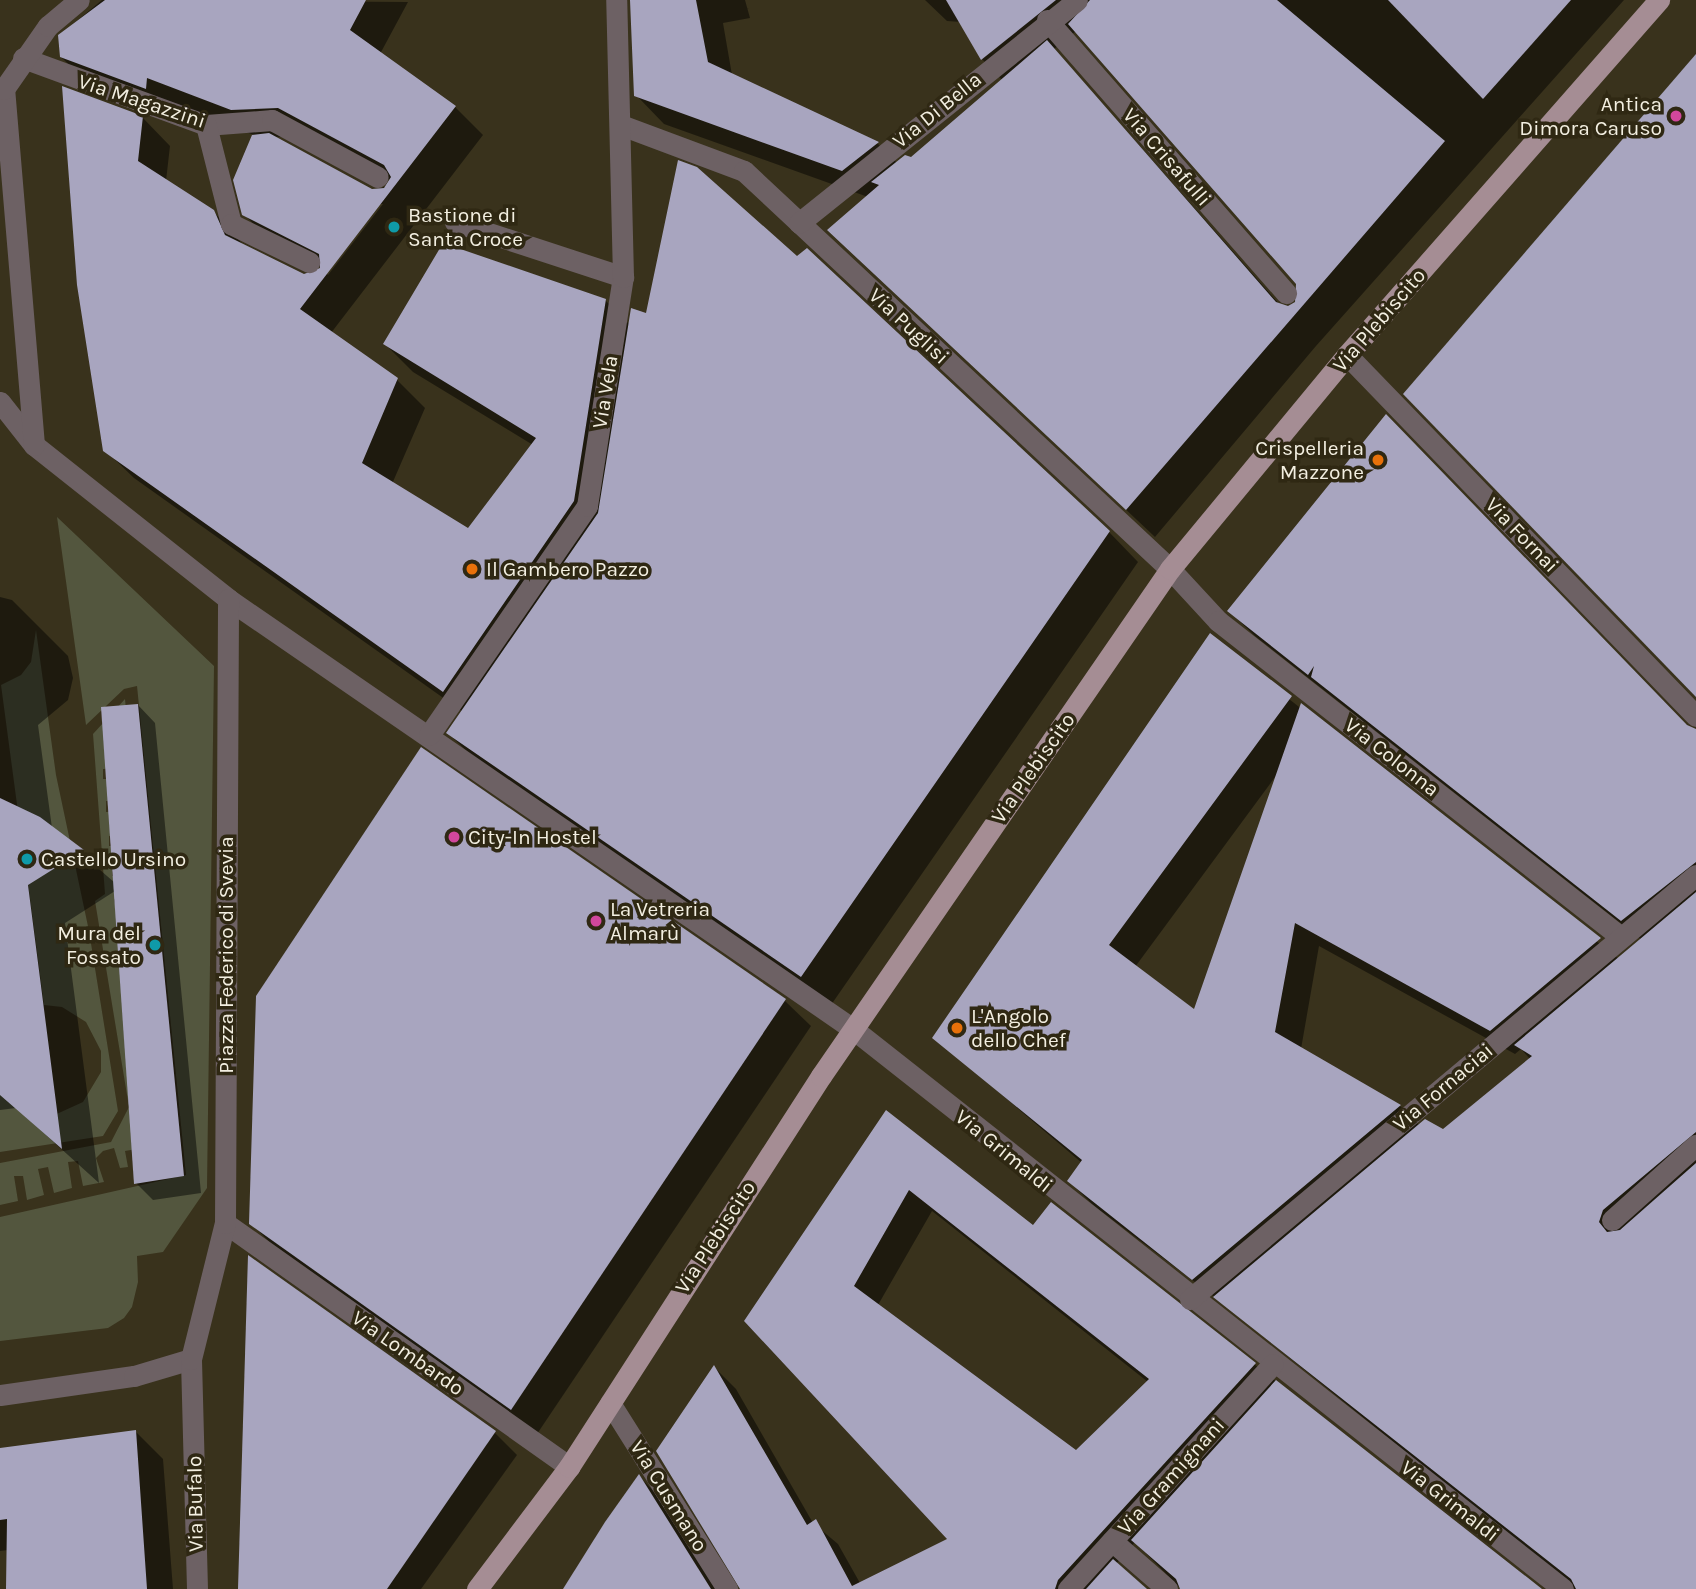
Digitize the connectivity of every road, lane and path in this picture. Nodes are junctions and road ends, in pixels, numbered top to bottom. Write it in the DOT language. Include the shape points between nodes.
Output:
graph roads {
  1 [pos="79,0"];
  2 [pos="616,0"];
  3 [pos="1077,0"];
  4 [pos="1659,0"];
  5 [pos="1047,20"];
  6 [pos="23,58"];
  7 [pos="206,125"];
  8 [pos="621,125"];
  9 [pos="378,177"];
  10 [pos="455,222"];
  11 [pos="799,223"];
  12 [pos="309,262"];
  13 [pos="623,277"];
  14 [pos="1286,293"];
  15 [pos="1347,355"];
  16 [pos="0,402"];
  17 [pos="34,445"];
  18 [pos="1170,569"];
  19 [pos="228,599"];
  20 [pos="1696,716"];
  21 [pos="429,735"];
  22 [pos="1696,875"];
  23 [pos="1621,937"];
  24 [pos="853,1029"];
  25 [pos="1696,1145"];
  26 [pos="1612,1220"];
  27 [pos="225,1223"];
  28 [pos="1190,1298"];
  29 [pos="191,1359"];
  30 [pos="1273,1364"];
  31 [pos="0,1395"];
  32 [pos="610,1403"];
  33 [pos="569,1467"];
  34 [pos="1112,1541"];
  35 [pos="197,1589"];
  36 [pos="477,1589"];
  37 [pos="727,1589"];
  38 [pos="1068,1589"];
  39 [pos="1167,1589"];
  40 [pos="1563,1589"];
  1 -- 6 [label="street" via="48,26"];
  2 -- 8 [label="street, Via Vela"];
  3 -- 5 [label="street, Via Di Bella"];
  4 -- 15 [label="main road, Via Plebiscito"];
  5 -- 11 [label="street, Via Di Bella"];
  5 -- 14 [label="street, Via Crisafulli"];
  6 -- 7 [label="street, Via Magazzini"];
  6 -- 17 [label="street" via="4,89"];
  7 -- 9 [label="street, Via Magazzini" via="272,120"];
  7 -- 12 [label="street" via="231,225"];
  8 -- 11 [label="street, Via Puglisi" via="744,171"];
  8 -- 13 [label="street, Via Vela"];
  10 -- 13 [label="street"];
  11 -- 18 [label="street, Via Puglisi"];
  13 -- 21 [label="street, Via Vela" via="587,506"];
  15 -- 18 [label="main road, Via Plebiscito"];
  15 -- 20 [label="street, Via Fornai"];
  16 -- 17 [label="street"];
  17 -- 19 [label="street"];
  18 -- 23 [label="street, Via Colonna" via="1219,621"];
  18 -- 24 [label="main road, Via Plebiscito"];
  19 -- 21 [label="street, Via Grimaldi"];
  19 -- 27 [label="street, Piazza Federico di Svevia"];
  21 -- 24 [label="street, Via Grimaldi"];
  22 -- 23 [label="street, Via Fornaciai"];
  23 -- 28 [label="street, Via Fornaciai"];
  24 -- 28 [label="street, Via Grimaldi"];
  24 -- 32 [label="main road, Via Plebiscito" via="698,1260"];
  25 -- 26 [label="street"];
  27 -- 29 [label="street, Piazza Federico di Svevia"];
  27 -- 33 [label="street, Via Lombardo"];
  28 -- 30 [label="street, Via Grimaldi"];
  29 -- 31 [label="street" via="134,1376"];
  29 -- 35 [label="street, Via Bufalo"];
  30 -- 34 [label="street, Via Gramignani"];
  30 -- 40 [label="street, Via Grimaldi"];
  32 -- 33 [label="main road, Via Plebiscito"];
  32 -- 37 [label="street, Via Cusmano"];
  33 -- 36 [label="main road, Via Plebiscito"];
  34 -- 38 [label="street, Via Gramignani"];
  34 -- 39 [label="street"];
}
